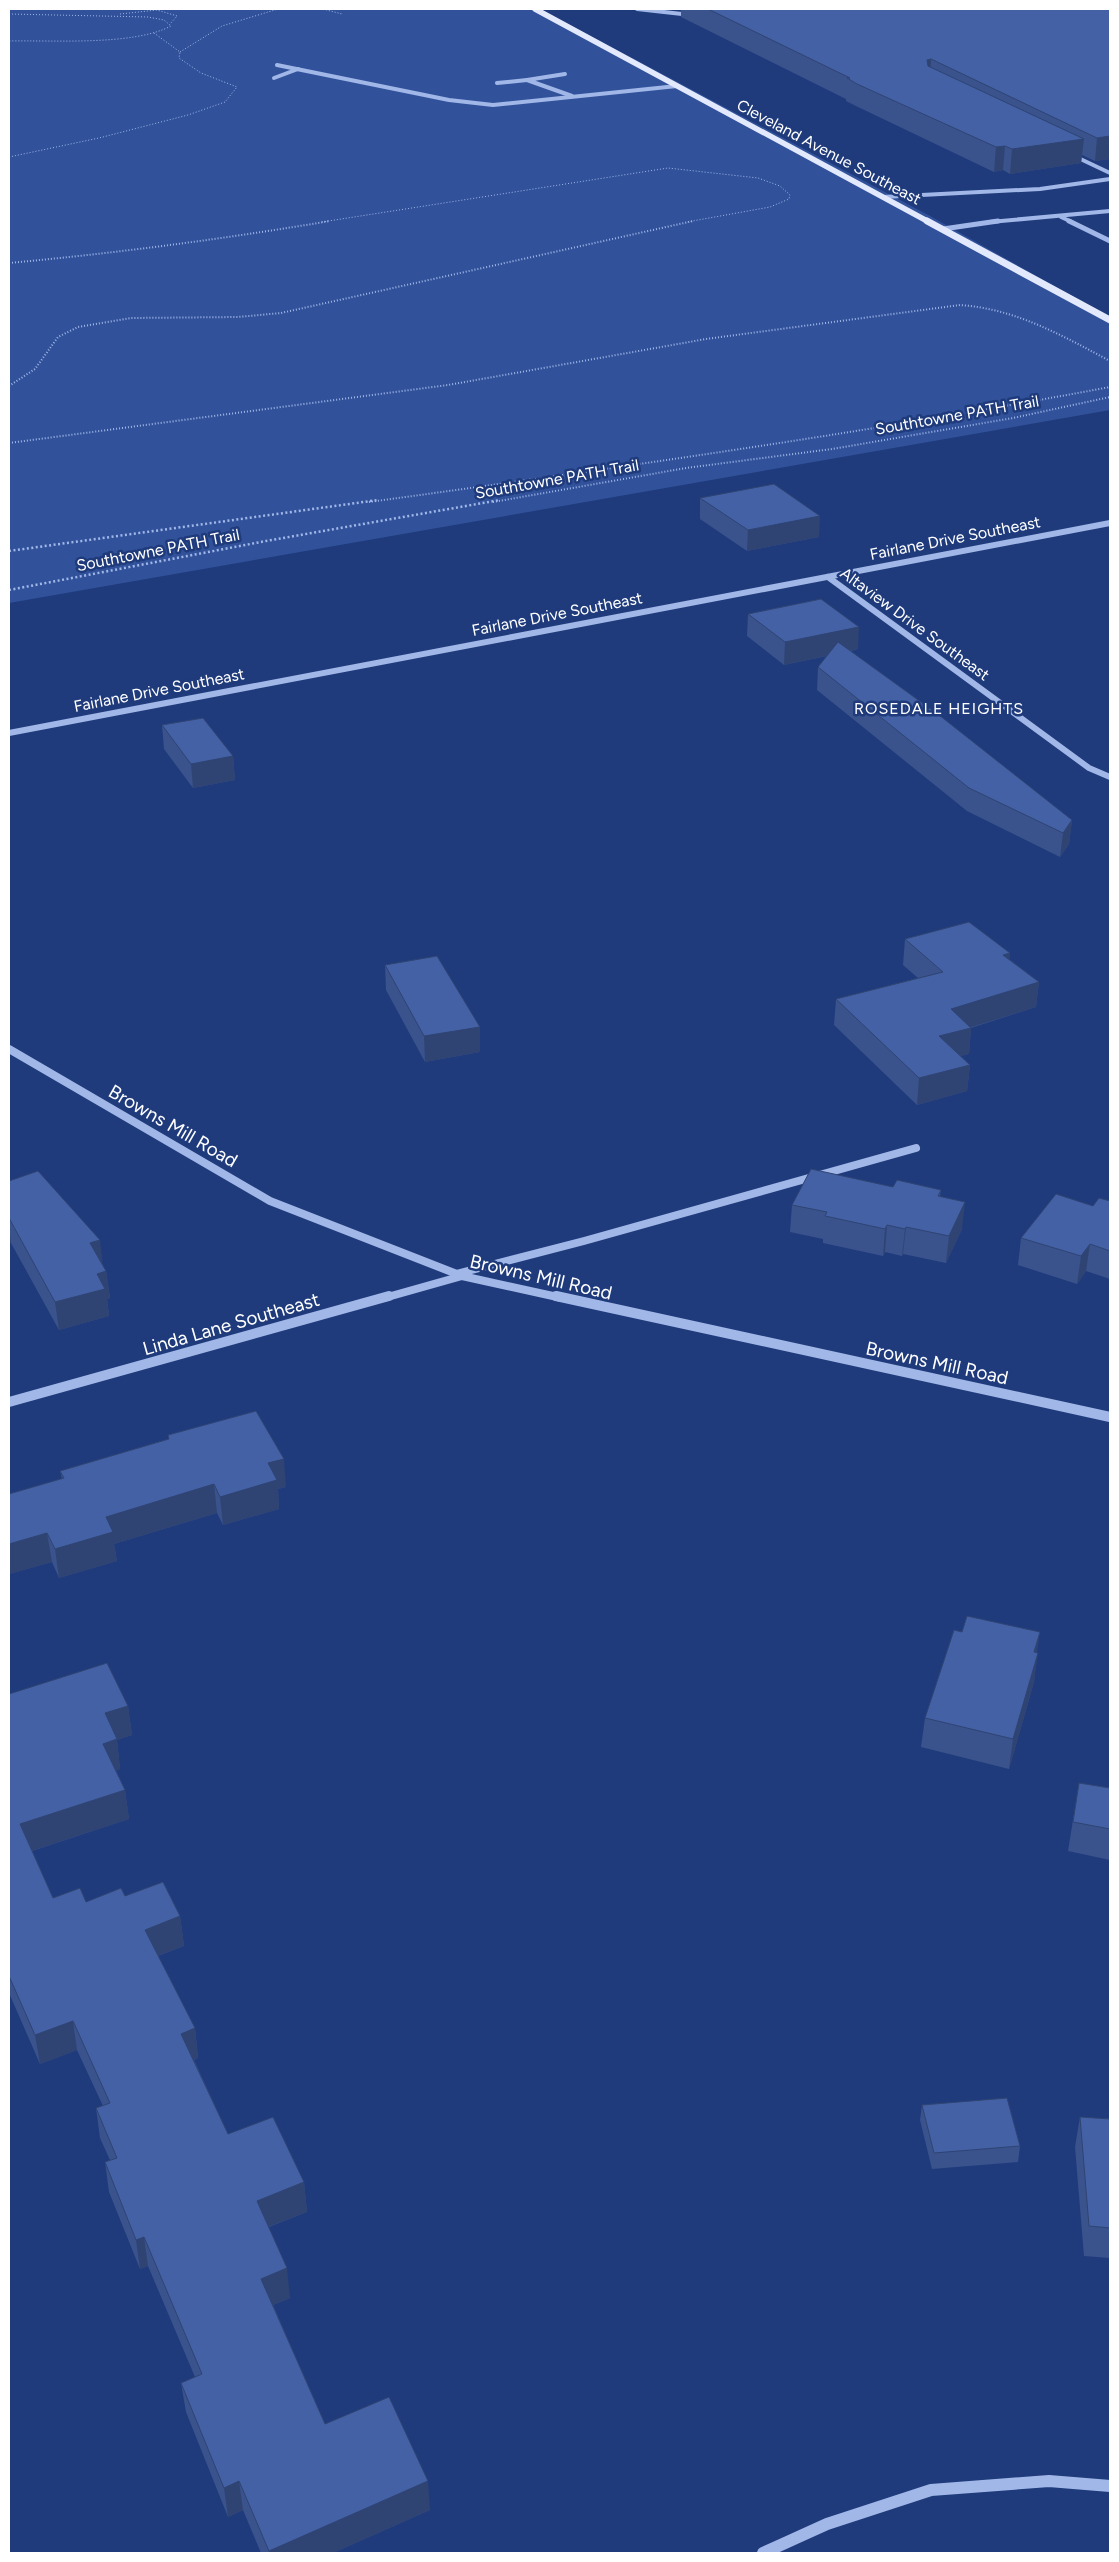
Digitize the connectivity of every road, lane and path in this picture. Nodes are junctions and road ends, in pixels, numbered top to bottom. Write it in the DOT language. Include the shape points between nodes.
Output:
graph roads {
  1 [pos="278,9"];
  2 [pos="323,9"];
  3 [pos="535,9"];
  4 [pos="637,9"];
  5 [pos="9,14"];
  6 [pos="342,14"];
  7 [pos="701,15"];
  8 [pos="111,16"];
  9 [pos="170,24"];
  10 [pos="154,34"];
  11 [pos="9,41"];
  12 [pos="180,52"];
  13 [pos="277,65"];
  14 [pos="299,69"];
  15 [pos="565,74"];
  16 [pos="274,78"];
  17 [pos="527,80"];
  18 [pos="497,83"];
  19 [pos="678,86"];
  20 [pos="579,98"];
  21 [pos="1067,152"];
  22 [pos="9,157"];
  23 [pos="1110,173"];
  24 [pos="1110,179"];
  25 [pos="930,194"];
  26 [pos="883,197"];
  27 [pos="1110,211"];
  28 [pos="1061,217"];
  29 [pos="943,229"];
  30 [pos="1110,241"];
  31 [pos="9,264"];
  32 [pos="1110,320"];
  33 [pos="1110,360"];
  34 [pos="9,386"];
  35 [pos="1110,387"];
  36 [pos="1110,397"];
  37 [pos="9,443"];
  38 [pos="1110,523"];
  39 [pos="9,551"];
  40 [pos="828,577"];
  41 [pos="9,590"];
  42 [pos="9,733"];
  43 [pos="1110,777"];
  44 [pos="9,1049"];
  45 [pos="916,1148"];
  46 [pos="459,1275"];
  47 [pos="9,1402"];
  48 [pos="1110,1417"];
  49 [pos="1110,2486"];
  50 [pos="763,2553"];
  1 -- 12 [label="path" via="222,26"];
  2 -- 6 [label="path"];
  3 -- 19 [label="main road, Cleveland Avenue Southeast"];
  4 -- 7 [label="street"];
  5 -- 8 [label="path"];
  8 -- 9 [label="path" via="162,19"];
  8 -- 9 [label="path" via="143,11 173,13 177,16"];
  9 -- 10 [label="path" via="168,30"];
  10 -- 11 [label="path"];
  10 -- 12 [label="path"];
  12 -- 22 [label="path" via="179,58 196,70 232,84 237,87 236,91 225,102 188,115"];
  13 -- 14 [label="street"];
  14 -- 16 [label="street"];
  14 -- 20 [label="street" via="449,100 493,104"];
  15 -- 17 [label="street"];
  17 -- 18 [label="street"];
  17 -- 20 [label="street"];
  19 -- 20 [label="street"];
  19 -- 26 [label="main road, Cleveland Avenue Southeast"];
  21 -- 23 [label="street"];
  24 -- 25 [label="street" via="1040,189"];
  25 -- 26 [label="street"];
  26 -- 29 [label="main road, Cleveland Avenue Southeast"];
  27 -- 28 [label="street"];
  28 -- 29 [label="street" via="1004,220"];
  28 -- 30 [label="street"];
  29 -- 32 [label="main road, Cleveland Avenue Southeast"];
  31 -- 34 [label="path" via="241,236 649,170 678,169 758,178 780,186 790,194 789,199 770,207 677,224 281,313 245,317 155,316 89,324 58,336 33,372"];
  33 -- 37 [label="path" via="1012,312 979,305 960,305 706,340 439,386"];
  35 -- 39 [label="path" via="960,415 709,455"];
  36 -- 41 [label="path, Southtowne PATH Trail" via="1013,418 832,449 686,468 275,539"];
  38 -- 40 [label="street, Fairlane Drive Southeast"];
  40 -- 42 [label="street, Fairlane Drive Southeast"];
  40 -- 43 [label="street, Altaview Drive Southeast" via="1089,768"];
  44 -- 46 [label="street, Browns Mill Road" via="270,1200"];
  45 -- 46 [label="street, Linda Lane Southeast"];
  46 -- 47 [label="street, Linda Lane Southeast"];
  46 -- 48 [label="street, Browns Mill Road"];
  49 -- 50 [label="street" via="1049,2481 931,2490 827,2524"];
}
